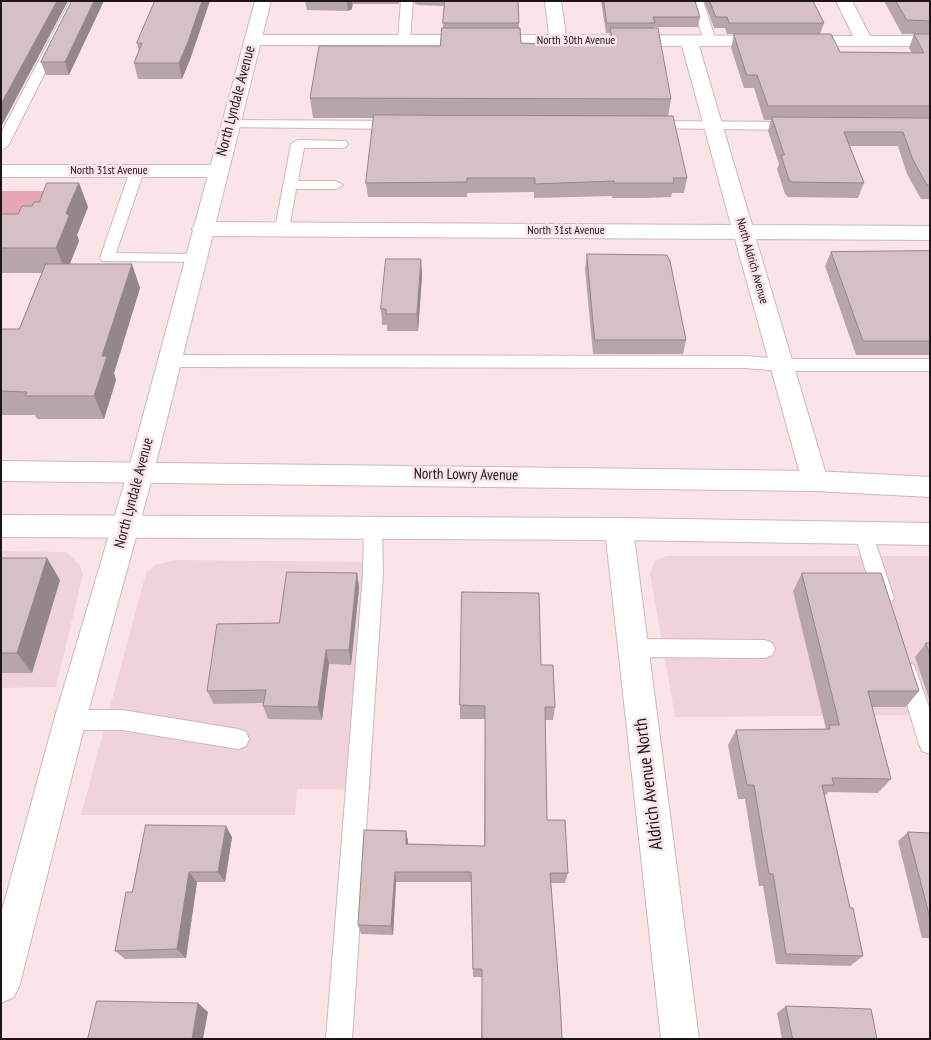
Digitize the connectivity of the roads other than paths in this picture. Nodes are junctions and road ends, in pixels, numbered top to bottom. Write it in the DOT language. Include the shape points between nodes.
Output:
graph roads {
  1 [pos="76,1"];
  2 [pos="263,1"];
  3 [pos="408,1"];
  4 [pos="553,1"];
  5 [pos="697,1"];
  6 [pos="844,1"];
  7 [pos="253,40"];
  8 [pos="404,40"];
  9 [pos="558,41"];
  10 [pos="700,41"];
  11 [pos="864,41"];
  12 [pos="930,41"];
  13 [pos="230,124"];
  14 [pos="409,124"];
  15 [pos="638,125"];
  16 [pos="713,126"];
  17 [pos="806,126"];
  18 [pos="341,144"];
  19 [pos="1,146"];
  20 [pos="1,171"];
  21 [pos="137,171"];
  22 [pos="217,171"];
  23 [pos="290,185"];
  24 [pos="336,185"];
  25 [pos="203,229"];
  26 [pos="282,230"];
  27 [pos="743,232"];
  28 [pos="930,233"];
  29 [pos="195,259"];
  30 [pos="169,361"];
  31 [pos="782,365"];
  32 [pos="930,365"];
  33 [pos="141,470"];
  34 [pos="1,471"];
  35 [pos="815,481"];
  36 [pos="930,487"];
  37 [pos="1,526"];
  38 [pos="126,526"];
  39 [pos="373,528"];
  40 [pos="619,529"];
  41 [pos="863,532"];
  42 [pos="930,534"];
  43 [pos="889,615"];
  44 [pos="633,648"];
  45 [pos="765,649"];
  46 [pos="901,652"];
  47 [pos="70,720"];
  48 [pos="238,739"];
  49 [pos="930,744"];
  50 [pos="1,984"];
  51 [pos="339,1039"];
  52 [pos="680,1039"];
  1 -- 19 [label="lane"];
  2 -- 7 [label="street, North Lyndale Avenue"];
  3 -- 8 [label="lane"];
  4 -- 9 [label="street"];
  5 -- 10 [label="lane"];
  6 -- 11 [label="street"];
  7 -- 8 [label="street, North 30th Avenue"];
  7 -- 13 [label="street, North Lyndale Avenue"];
  8 -- 9 [label="street, North 30th Avenue"];
  9 -- 10 [label="street, North 30th Avenue"];
  10 -- 11 [label="street, North 30th Avenue"];
  10 -- 16 [label="street, North Aldrich Avenue"];
  11 -- 12 [label="street, North 30th Avenue"];
  13 -- 14 [label="lane"];
  13 -- 22 [label="street, North Lyndale Avenue"];
  15 -- 16 [label="lane"];
  16 -- 17 [label="lane"];
  16 -- 27 [label="street, North Aldrich Avenue"];
  18 -- 23 [label="lane" via="298,144"];
  20 -- 21 [label="street, North 31st Avenue"];
  21 -- 22 [label="street, North 31st Avenue"];
  21 -- 29 [label="lane" via="107,258"];
  22 -- 25 [label="street, North Lyndale Avenue"];
  23 -- 24 [label="lane"];
  23 -- 26 [label="lane"];
  25 -- 26 [label="street, North 31st Avenue"];
  25 -- 29 [label="street, North Lyndale Avenue"];
  26 -- 27 [label="street, North 31st Avenue"];
  27 -- 28 [label="street, North 31st Avenue"];
  27 -- 31 [label="street, North Aldrich Avenue"];
  29 -- 30 [label="street, North Lyndale Avenue"];
  30 -- 31 [label="lane" via="735,362"];
  30 -- 33 [label="street, North Lyndale Avenue"];
  31 -- 32 [label="lane"];
  31 -- 35 [label="street, North Aldrich Avenue"];
  33 -- 34 [label="street, North Lowry Avenue"];
  33 -- 35 [label="street, North Lowry Avenue"];
  33 -- 38 [label="street, North Lyndale Avenue"];
  35 -- 36 [label="street, North Lowry Avenue"];
  37 -- 38 [label="street"];
  38 -- 39 [label="street"];
  38 -- 47 [label="street, North Lyndale Avenue"];
  39 -- 40 [label="street"];
  39 -- 51 [label="lane" via="372,584"];
  40 -- 41 [label="street"];
  40 -- 44 [label="street, Aldrich Avenue North"];
  41 -- 42 [label="street"];
  41 -- 43 [label="lane"];
  44 -- 45 [label="lane"];
  44 -- 52 [label="street, Aldrich Avenue North"];
  46 -- 49 [label="lane"];
  47 -- 48 [label="lane" via="122,720"];
  47 -- 50 [label="street, North Lyndale Avenue"];
}
